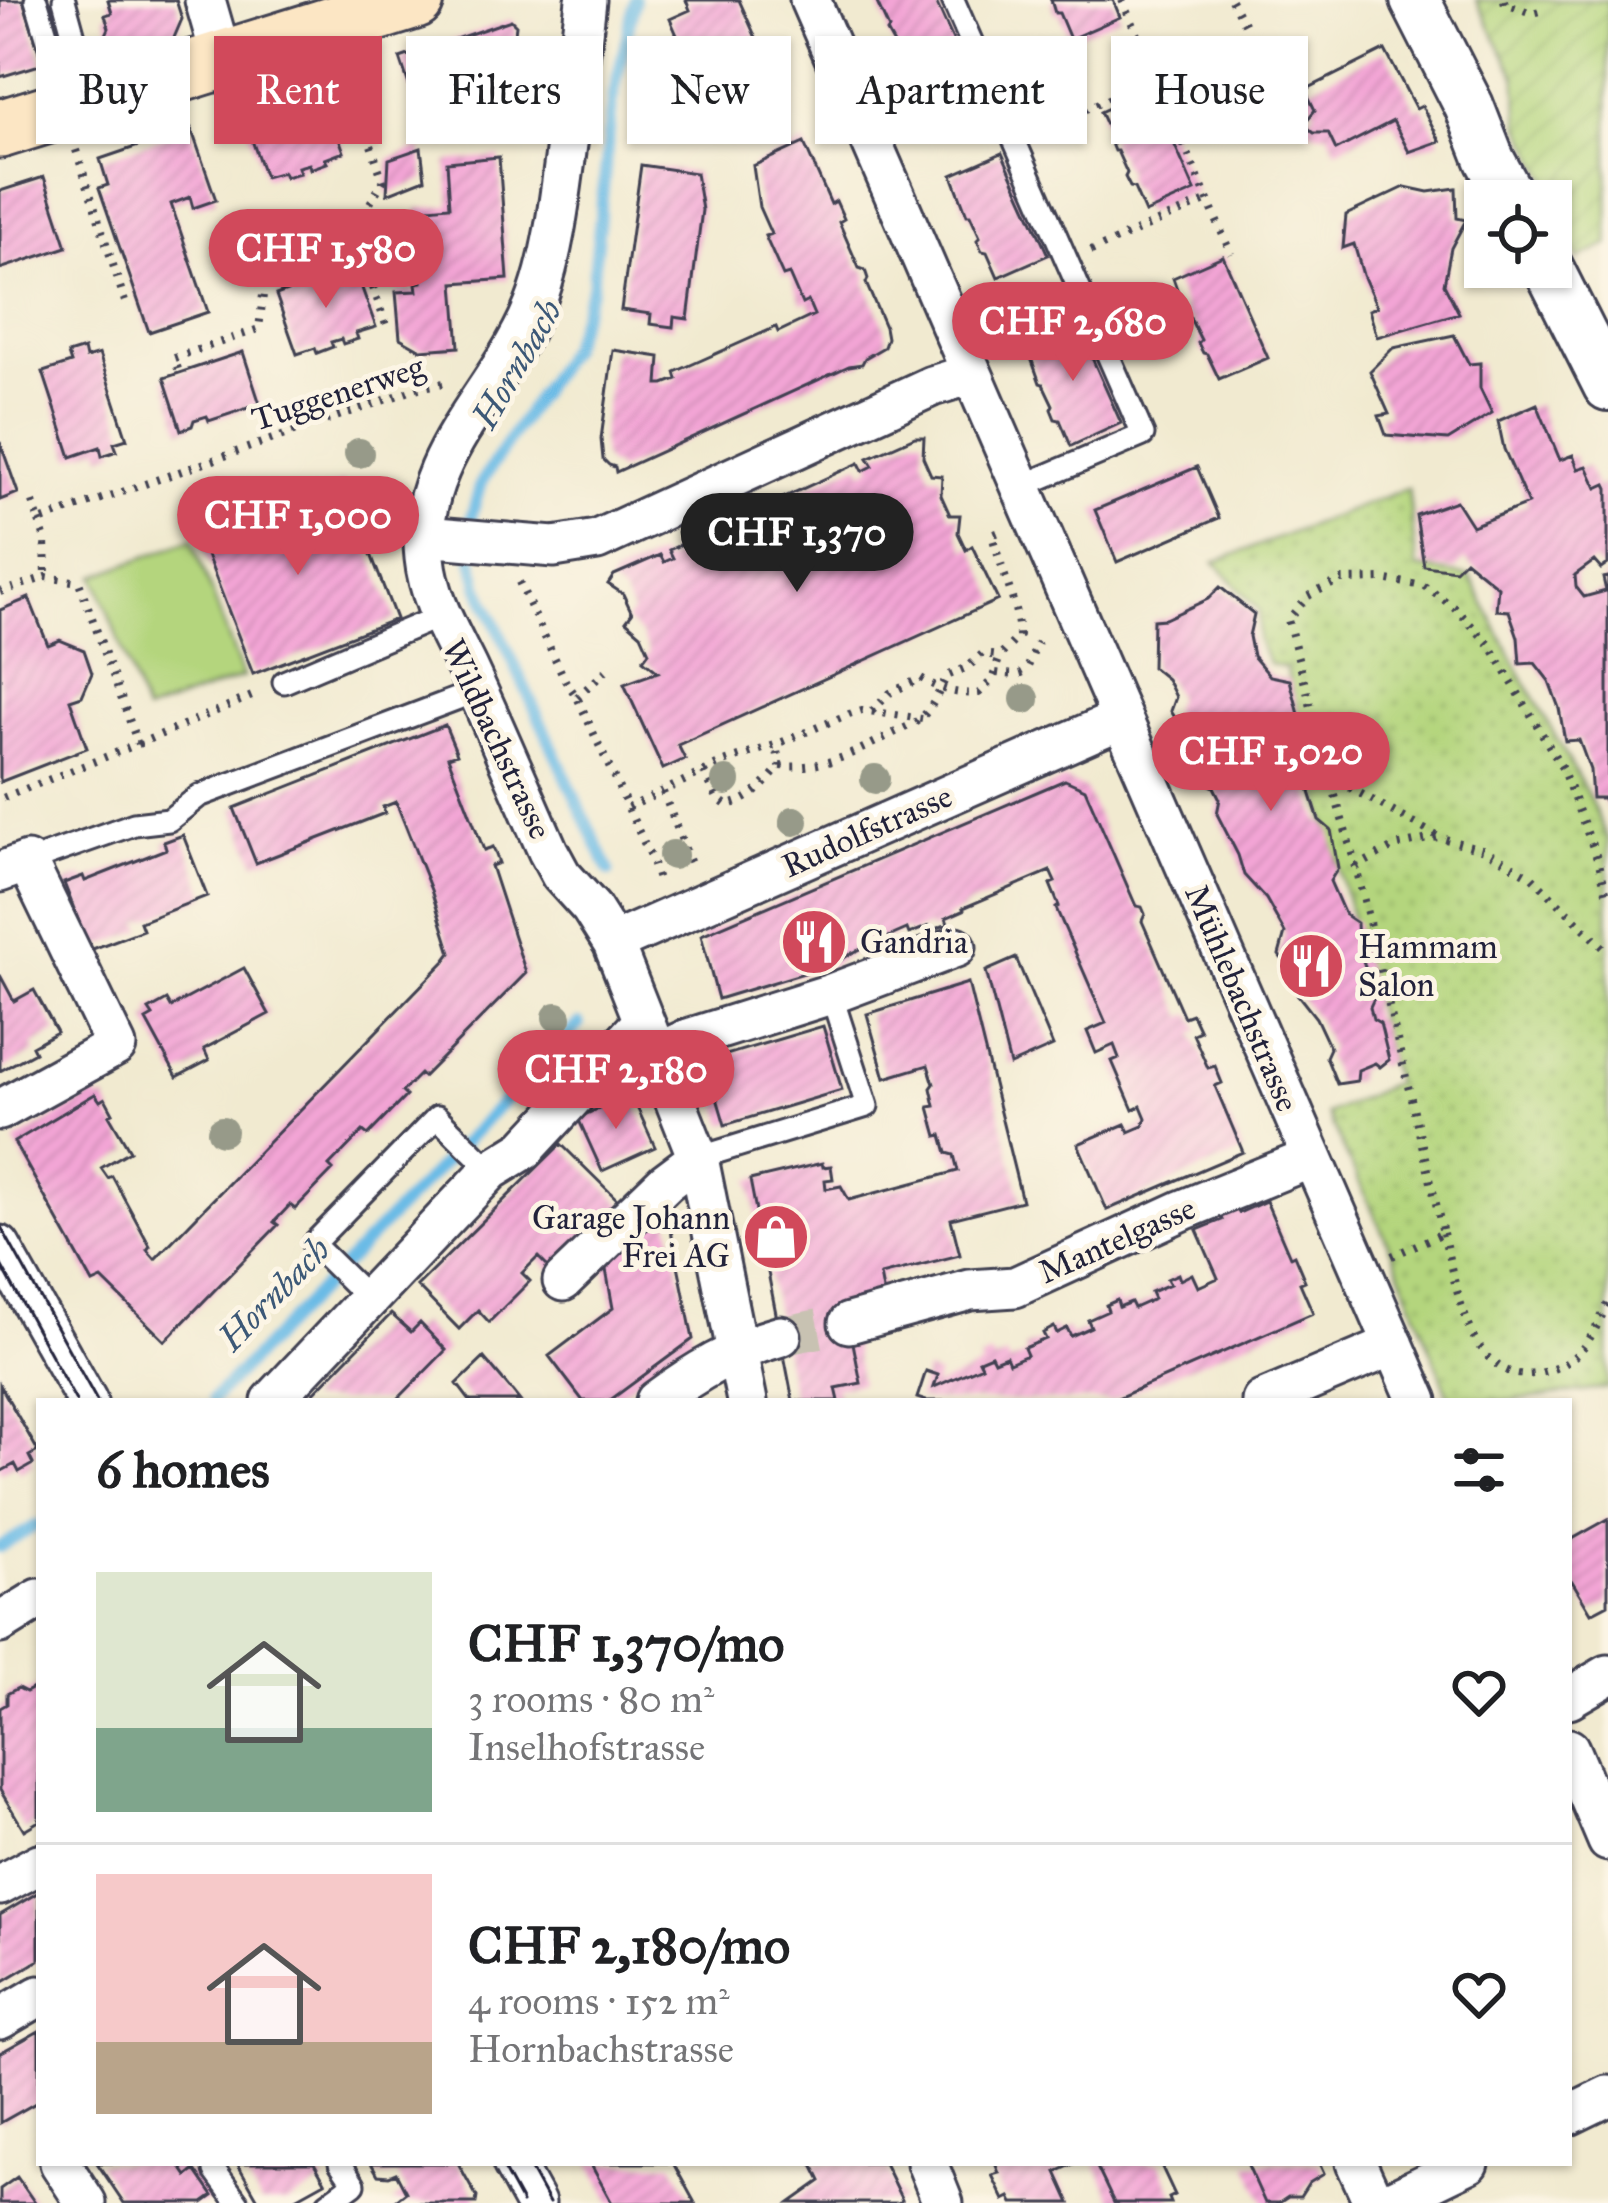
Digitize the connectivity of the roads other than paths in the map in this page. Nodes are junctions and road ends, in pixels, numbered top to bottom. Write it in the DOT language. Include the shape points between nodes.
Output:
graph roads {
  1 [pos="36,0"];
  2 [pos="64,0"];
  3 [pos="205,0"];
  4 [pos="416,0"];
  5 [pos="586,0"];
  6 [pos="952,0"];
  7 [pos="1414,0"];
  8 [pos="822,4"];
  9 [pos="49,36"];
  10 [pos="68,36"];
  11 [pos="215,36"];
  12 [pos="298,36"];
  13 [pos="36,122"];
  14 [pos="0,129"];
  15 [pos="1501,180"];
  16 [pos="1559,288"];
  17 [pos="972,374"];
  18 [pos="1608,386"];
  19 [pos="1020,487"];
  20 [pos="454,537"];
  21 [pos="440,616"];
  22 [pos="284,682"];
  23 [pos="477,691"];
  24 [pos="1121,719"];
  25 [pos="14,867"];
  26 [pos="613,943"];
  27 [pos="956,947"];
  28 [pos="830,994"];
  29 [pos="650,1037"];
  30 [pos="0,1110"];
  31 [pos="698,1158"];
  32 [pos="1311,1158"];
  33 [pos="483,1163"];
  34 [pos="0,1246"];
  35 [pos="563,1281"];
  36 [pos="359,1289"];
  37 [pos="848,1323"];
  38 [pos="781,1336"];
  39 [pos="1394,1345"];
  40 [pos="738,1351"];
  41 [pos="85,1398"];
  42 [pos="274,1398"];
  43 [pos="660,1398"];
  44 [pos="746,1398"];
  45 [pos="1269,1398"];
  46 [pos="1417,1398"];
  47 [pos="36,1601"];
  48 [pos="0,1622"];
  49 [pos="1608,1675"];
  50 [pos="1572,1696"];
  51 [pos="1572,1757"];
  52 [pos="1608,1840"];
  53 [pos="36,1866"];
  54 [pos="0,1886"];
  55 [pos="36,1998"];
  56 [pos="0,2019"];
  57 [pos="1608,2096"];
  58 [pos="1572,2114"];
  59 [pos="61,2166"];
  60 [pos="342,2166"];
  61 [pos="515,2166"];
  62 [pos="1357,2166"];
  63 [pos="1463,2166"];
  64 [pos="215,2171"];
  65 [pos="86,2203"];
  66 [pos="238,2203"];
  67 [pos="328,2203"];
  68 [pos="535,2203"];
  69 [pos="1374,2203"];
  70 [pos="1386,2203"];
  1 -- 9 [label="lane"];
  2 -- 10 [label="lane"];
  3 -- 11 [label="street"];
  4 -- 12 [label="main road"];
  5 -- 20 [label="street, Wildbachstrasse" via="553,250 512,351 429,494"];
  6 -- 19 [label="lane" via="1143,435"];
  7 -- 15 [label="street"];
  8 -- 17 [label="street, Mühlebachstrasse"];
  13 -- 14 [label="main road"];
  16 -- 18 [label="street"];
  17 -- 19 [label="street, Mühlebachstrasse"];
  17 -- 20 [label="street" via="597,540 554,548"];
  19 -- 24 [label="street, Mühlebachstrasse"];
  20 -- 21 [label="street, Wildbachstrasse" via="429,584"];
  21 -- 22 [label="lane"];
  21 -- 23 [label="street, Wildbachstrasse"];
  23 -- 25 [label="lane" via="200,796 169,820 134,824"];
  23 -- 26 [label="street, Wildbachstrasse" via="561,875"];
  24 -- 26 [label="street, Rudolfstrasse"];
  24 -- 32 [label="street, Mühlebachstrasse"];
  25 -- 30 [label="street" via="116,1046"];
  26 -- 29 [label="street, Wildbachstrasse"];
  27 -- 28 [label="street"];
  28 -- 29 [label="street" via="688,1039"];
  28 -- 31 [label="lane" via="867,1106"];
  29 -- 31 [label="street, Wildbachstrasse"];
  29 -- 33 [label="street" via="525,1149"];
  31 -- 35 [label="street"];
  31 -- 40 [label="street, Wildbachstrasse"];
  32 -- 37 [label="street, Mantelgasse" via="1015,1287 970,1290"];
  32 -- 39 [label="street, Mühlebachstrasse"];
  33 -- 36 [label="street"];
  33 -- 36 [label="lane" via="437,1117 313,1244"];
  34 -- 41 [label="street"];
  36 -- 42 [label="street"];
  38 -- 40 [label="street"];
  39 -- 45 [label="street"];
  39 -- 46 [label="street, Mühlebachstrasse"];
  40 -- 43 [label="street"];
  40 -- 44 [label="street, Wildbachstrasse"];
  47 -- 48 [label="street"];
  49 -- 50 [label="street"];
  51 -- 52 [label="street"];
  53 -- 54 [label="street"];
  55 -- 56 [label="street"];
  57 -- 58 [label="street"];
  59 -- 65 [label="street"];
  60 -- 67 [label="lane" via="354,2184"];
  61 -- 68 [label="street"];
  62 -- 69 [label="street"];
  63 -- 70 [label="street"];
  64 -- 66 [label="lane"];
}
